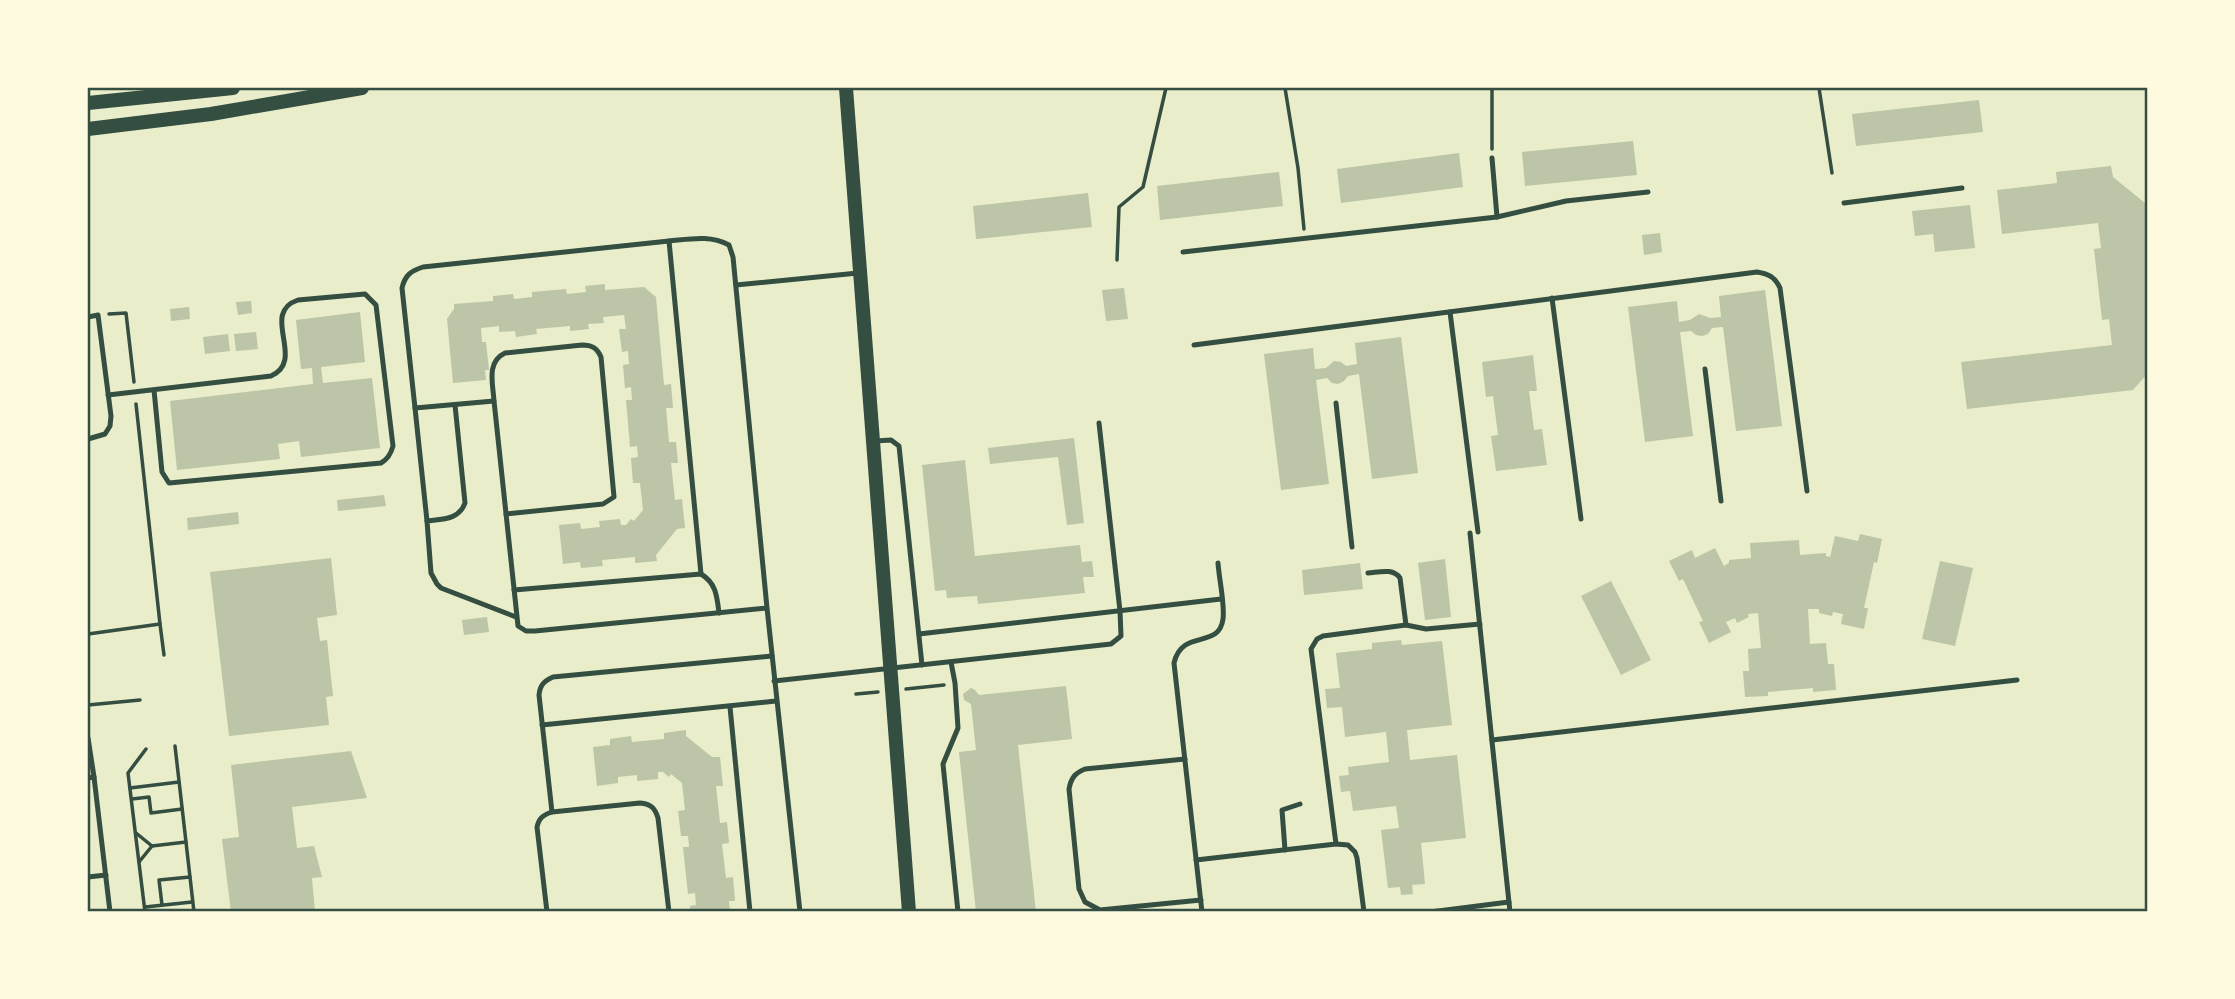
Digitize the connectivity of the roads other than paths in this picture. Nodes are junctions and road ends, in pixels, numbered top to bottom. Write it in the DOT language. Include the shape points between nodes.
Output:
graph roads {
  1 [pos="233,88"];
  2 [pos="362,88"];
  3 [pos="846,88"];
  4 [pos="88,102"];
  5 [pos="88,129"];
  6 [pos="1492,158"];
  7 [pos="1962,188"];
  8 [pos="1647,192"];
  9 [pos="1843,203"];
  10 [pos="1497,217"];
  11 [pos="669,241"];
  12 [pos="1183,252"];
  13 [pos="859,273"];
  14 [pos="736,285"];
  15 [pos="1552,298"];
  16 [pos="1450,312"];
  17 [pos="88,317"];
  18 [pos="1194,345"];
  19 [pos="1705,369"];
  20 [pos="154,390"];
  21 [pos="108,395"];
  22 [pos="494,401"];
  23 [pos="1336,403"];
  24 [pos="455,405"];
  25 [pos="415,408"];
  26 [pos="1099,423"];
  27 [pos="88,439"];
  28 [pos="872,441"];
  29 [pos="1807,491"];
  30 [pos="1721,501"];
  31 [pos="506,514"];
  32 [pos="1581,519"];
  33 [pos="427,521"];
  34 [pos="1478,532"];
  35 [pos="1470,533"];
  36 [pos="1352,547"];
  37 [pos="1218,563"];
  38 [pos="1368,573"];
  39 [pos="701,574"];
  40 [pos="513,590"];
  41 [pos="1221,599"];
  42 [pos="767,608"];
  43 [pos="1120,611"];
  44 [pos="719,613"];
  45 [pos="516,617"];
  46 [pos="1480,624"];
  47 [pos="1406,625"];
  48 [pos="919,634"];
  49 [pos="772,656"];
  50 [pos="951,662"];
  51 [pos="922,665"];
  52 [pos="889,669"];
  53 [pos="2017,680"];
  54 [pos="774,681"];
  55 [pos="776,701"];
  56 [pos="730,707"];
  57 [pos="542,726"];
  58 [pos="88,737"];
  59 [pos="1492,740"];
  60 [pos="1185,759"];
  61 [pos="91,778"];
  62 [pos="1300,804"];
  63 [pos="552,812"];
  64 [pos="1336,844"];
  65 [pos="1285,850"];
  66 [pos="1196,860"];
  67 [pos="106,875"];
  68 [pos="88,877"];
  69 [pos="1201,900"];
  70 [pos="1509,902"];
  71 [pos="1119,910"];
  72 [pos="110,912"];
  73 [pos="547,912"];
  74 [pos="669,912"];
  75 [pos="750,912"];
  76 [pos="800,912"];
  77 [pos="909,912"];
  78 [pos="958,912"];
  79 [pos="1202,912"];
  80 [pos="1364,912"];
  81 [pos="1430,912"];
  82 [pos="1510,912"];
  1 -- 4 [label="main road"];
  2 -- 5 [label="main road"];
  3 -- 13 [label="main road"];
  6 -- 10 [label="lane"];
  7 -- 9 [label="lane"];
  8 -- 10 [label="lane" via="1566,201"];
  10 -- 12 [label="lane"];
  11 -- 14 [label="lane" via="704,237 729,245"];
  11 -- 25 [label="lane" via="412,271 402,288"];
  11 -- 39 [label="lane"];
  13 -- 14 [label="lane"];
  13 -- 28 [label="main road"];
  14 -- 42 [label="lane"];
  15 -- 16 [label="lane"];
  15 -- 29 [label="lane" via="1758,272 1776,279"];
  15 -- 32 [label="lane"];
  16 -- 18 [label="lane"];
  16 -- 34 [label="lane"];
  17 -- 21 [label="lane" via="98,315"];
  19 -- 30 [label="lane"];
  20 -- 20 [label="lane" via="279,373 285,358 284,308 310,298 365,294 376,306 393,446 381,463 169,483 162,471"];
  20 -- 21 [label="lane"];
  21 -- 27 [label="lane" via="110,426 105,434"];
  22 -- 24 [label="lane"];
  22 -- 31 [label="lane"];
  22 -- 31 [label="lane" via="491,371 505,353 582,345 598,350 614,497 603,504"];
  23 -- 36 [label="lane"];
  24 -- 25 [label="lane"];
  24 -- 33 [label="lane" via="464,509 451,518"];
  25 -- 33 [label="lane"];
  26 -- 43 [label="lane"];
  28 -- 48 [label="lane" via="891,440 899,446"];
  28 -- 52 [label="main road"];
  31 -- 40 [label="lane"];
  33 -- 45 [label="lane" via="431,573 437,584"];
  35 -- 46 [label="lane"];
  37 -- 41 [label="lane"];
  38 -- 47 [label="lane" via="1398,574"];
  39 -- 40 [label="lane"];
  39 -- 44 [label="lane" via="714,586"];
  40 -- 45 [label="lane"];
  41 -- 43 [label="lane"];
  41 -- 60 [label="lane" via="1224,617 1216,634 1183,644 1176,652"];
  42 -- 44 [label="lane"];
  42 -- 49 [label="lane"];
  43 -- 48 [label="lane"];
  43 -- 50 [label="lane" via="1121,636 1111,645"];
  44 -- 45 [label="lane" via="535,631 518,626"];
  46 -- 47 [label="lane" via="1426,629"];
  46 -- 59 [label="lane"];
  47 -- 64 [label="lane" via="1323,636 1311,649"];
  48 -- 51 [label="lane"];
  49 -- 54 [label="lane"];
  49 -- 57 [label="lane" via="553,677 540,687"];
  50 -- 51 [label="lane"];
  50 -- 78 [label="lane" via="958,728 943,764"];
  51 -- 52 [label="lane"];
  52 -- 54 [label="lane"];
  52 -- 77 [label="main road"];
  53 -- 59 [label="lane"];
  54 -- 55 [label="lane"];
  55 -- 56 [label="lane"];
  55 -- 76 [label="lane"];
  56 -- 57 [label="lane"];
  56 -- 75 [label="lane"];
  57 -- 63 [label="lane"];
  58 -- 61 [label="lane"];
  59 -- 70 [label="lane"];
  60 -- 66 [label="lane"];
  60 -- 71 [label="lane" via="1085,769 1071,780 1081,896 1091,907"];
  61 -- 67 [label="lane"];
  62 -- 65 [label="lane" via="1282,810"];
  63 -- 73 [label="lane" via="539,820 537,828"];
  63 -- 74 [label="lane" via="640,803 655,809"];
  64 -- 65 [label="lane"];
  64 -- 80 [label="lane" via="1348,845 1355,852"];
  65 -- 66 [label="lane"];
  66 -- 69 [label="lane"];
  67 -- 68 [label="lane"];
  67 -- 72 [label="lane"];
  69 -- 71 [label="lane"];
  69 -- 79 [label="lane"];
  70 -- 81 [label="lane"];
  70 -- 82 [label="lane"];
}
